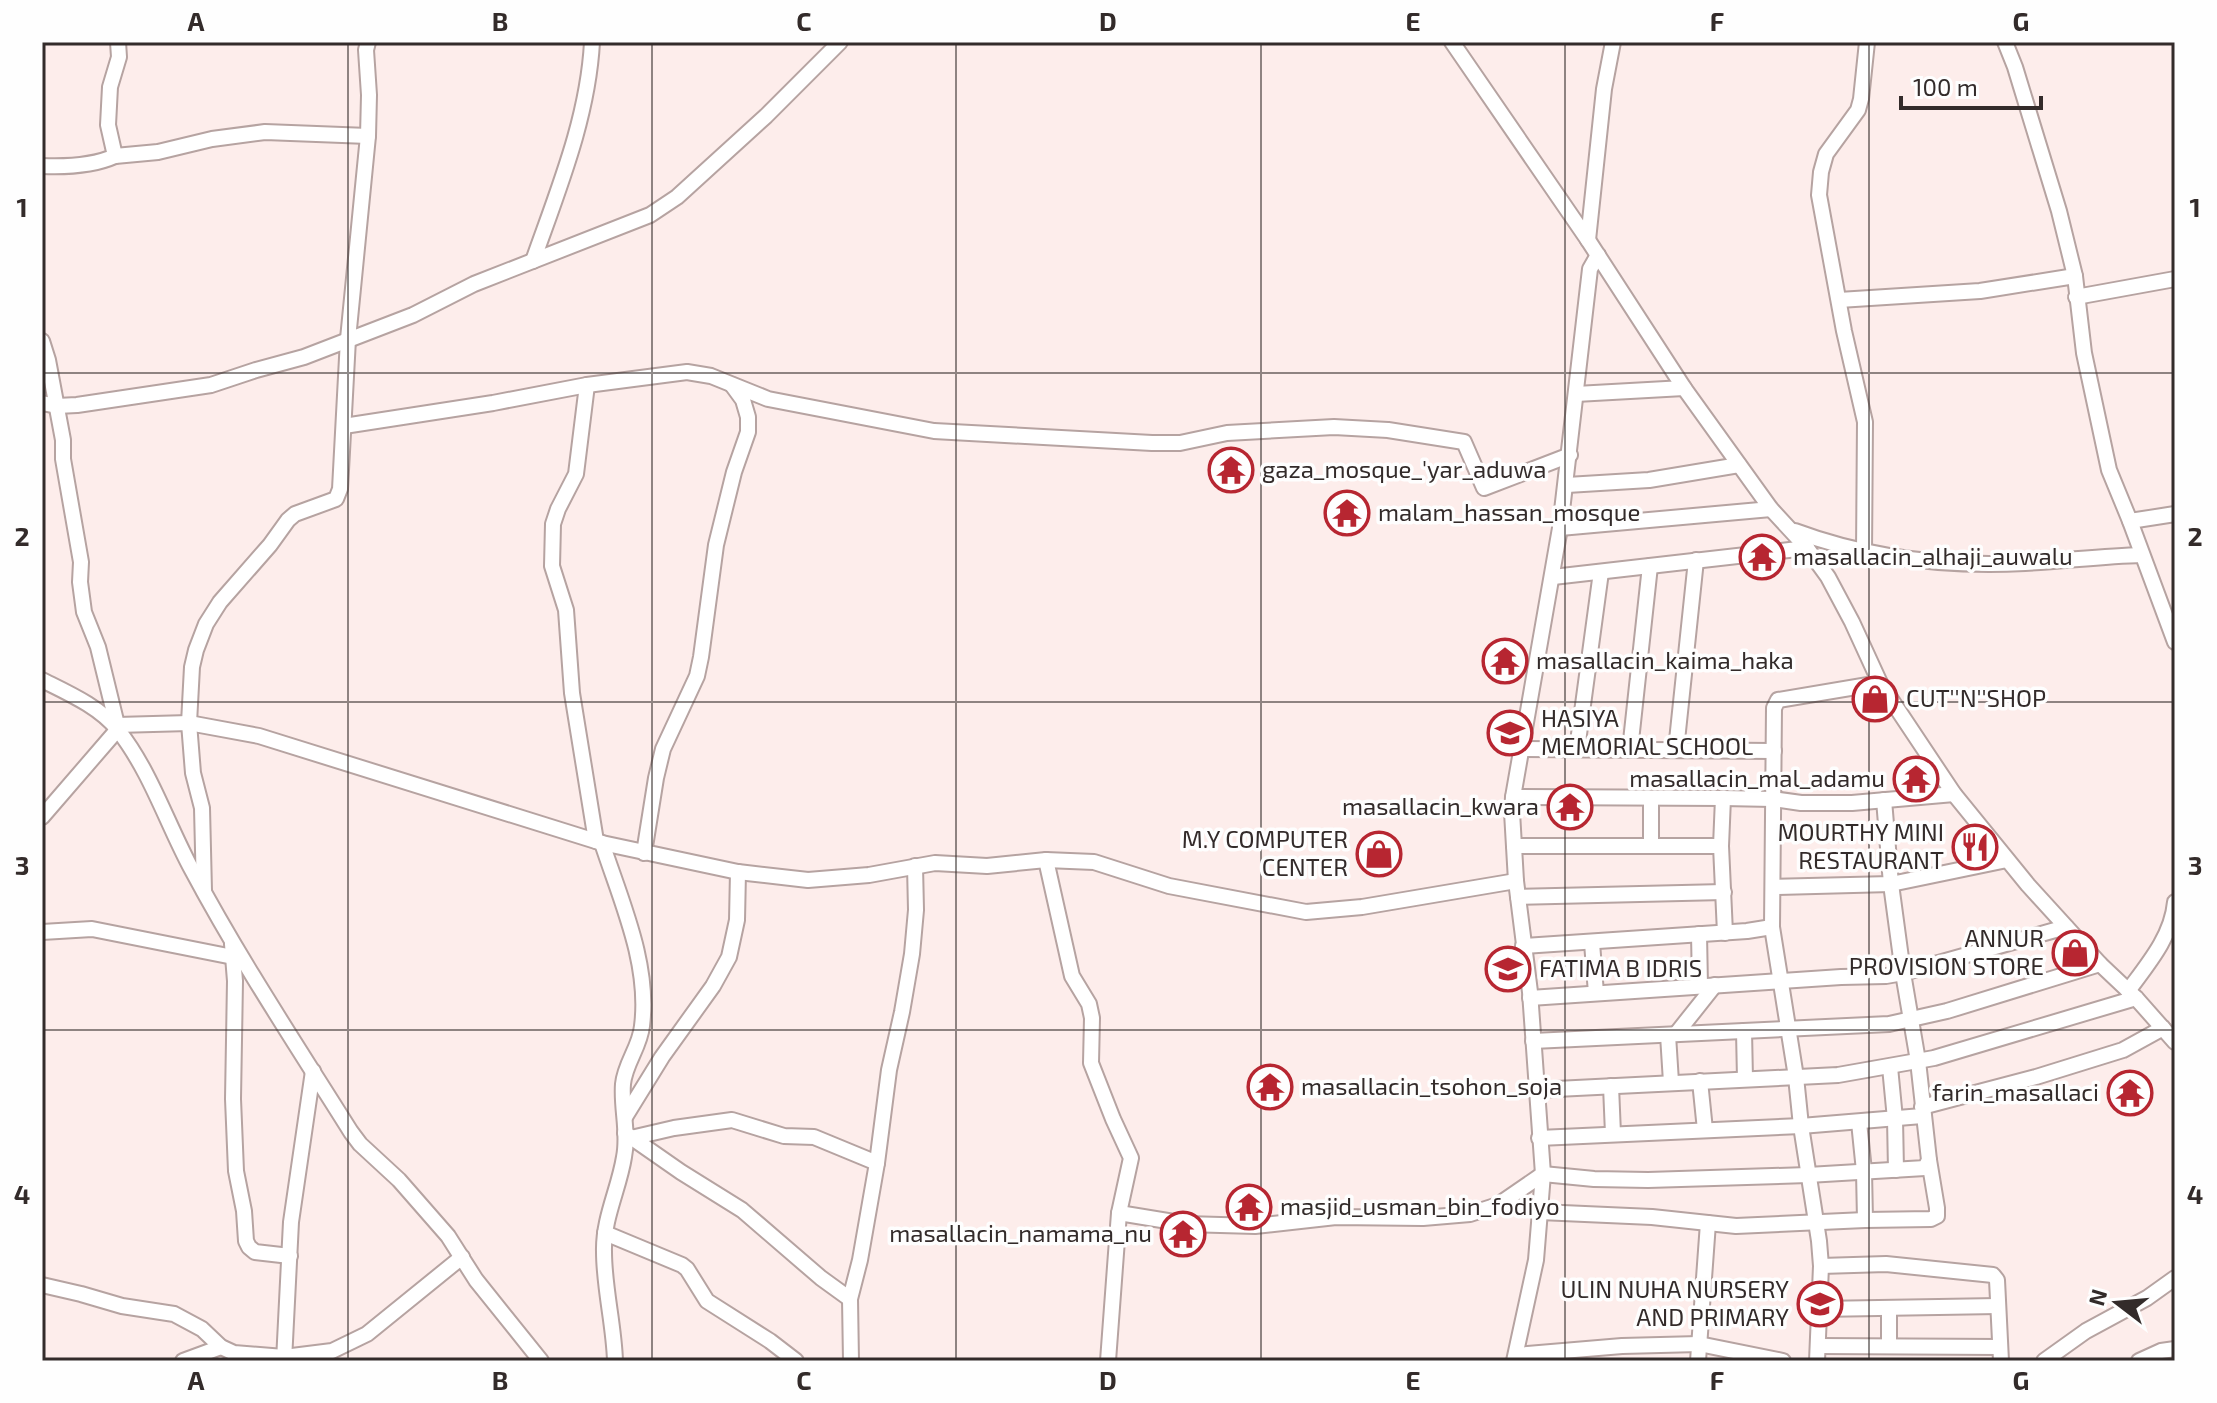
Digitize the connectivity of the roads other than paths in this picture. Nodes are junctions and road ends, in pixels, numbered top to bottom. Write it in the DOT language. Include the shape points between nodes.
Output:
graph roads {
  1 [pos="118,42"];
  2 [pos="368,42"];
  3 [pos="592,42"];
  4 [pos="840,42"];
  5 [pos="1452,42"];
  6 [pos="1613,42"];
  7 [pos="1867,42"];
  8 [pos="2005,42"];
  9 [pos="368,136"];
  10 [pos="115,156"];
  11 [pos="42,166"];
  12 [pos="1588,240"];
  13 [pos="1598,255"];
  14 [pos="533,261"];
  15 [pos="2075,276"];
  16 [pos="2175,279"];
  17 [pos="2076,297"];
  18 [pos="1839,300"];
  19 [pos="348,339"];
  20 [pos="42,341"];
  21 [pos="587,385"];
  22 [pos="732,385"];
  23 [pos="1684,388"];
  24 [pos="1576,394"];
  25 [pos="50,404"];
  26 [pos="344,426"];
  27 [pos="1570,455"];
  28 [pos="1739,465"];
  29 [pos="1567,485"];
  30 [pos="1771,509"];
  31 [pos="2175,514"];
  32 [pos="2130,521"];
  33 [pos="1560,528"];
  34 [pos="1790,530"];
  35 [pos="1807,548"];
  36 [pos="1864,553"];
  37 [pos="2142,555"];
  38 [pos="1696,560"];
  39 [pos="1650,566"];
  40 [pos="1601,572"];
  41 [pos="1553,577"];
  42 [pos="2175,642"];
  43 [pos="42,680"];
  44 [pos="1880,683"];
  45 [pos="189,723"];
  46 [pos="118,727"];
  47 [pos="1522,749"];
  48 [pos="1577,749"];
  49 [pos="1630,750"];
  50 [pos="1676,750"];
  51 [pos="1774,751"];
  52 [pos="1954,794"];
  53 [pos="1513,797"];
  54 [pos="1651,798"];
  55 [pos="1723,798"];
  56 [pos="1773,799"];
  57 [pos="1884,800"];
  58 [pos="42,817"];
  59 [pos="599,842"];
  60 [pos="1651,845"];
  61 [pos="1514,846"];
  62 [pos="1721,846"];
  63 [pos="644,853"];
  64 [pos="1046,860"];
  65 [pos="2007,860"];
  66 [pos="915,866"];
  67 [pos="738,872"];
  68 [pos="1516,881"];
  69 [pos="1891,884"];
  70 [pos="1773,887"];
  71 [pos="204,891"];
  72 [pos="1724,892"];
  73 [pos="1518,897"];
  74 [pos="2175,902"];
  75 [pos="1772,927"];
  76 [pos="2066,927"];
  77 [pos="42,932"];
  78 [pos="1725,933"];
  79 [pos="1699,934"];
  80 [pos="232,940"];
  81 [pos="1592,943"];
  82 [pos="1523,946"];
  83 [pos="233,957"];
  84 [pos="2100,964"];
  85 [pos="1903,973"];
  86 [pos="1782,981"];
  87 [pos="1708,986"];
  88 [pos="1596,993"];
  89 [pos="2132,994"];
  90 [pos="1530,998"];
  91 [pos="1910,1019"];
  92 [pos="1789,1029"];
  93 [pos="1744,1031"];
  94 [pos="2171,1034"];
  95 [pos="1672,1035"];
  96 [pos="1533,1041"];
  97 [pos="1918,1061"];
  98 [pos="1890,1067"];
  99 [pos="313,1071"];
  100 [pos="1796,1077"];
  101 [pos="1745,1079"];
  102 [pos="1700,1081"];
  103 [pos="1671,1082"];
  104 [pos="1611,1086"];
  105 [pos="1536,1090"];
  106 [pos="1922,1112"];
  107 [pos="625,1118"];
  108 [pos="1895,1119"];
  109 [pos="1859,1122"];
  110 [pos="1801,1126"];
  111 [pos="1705,1130"];
  112 [pos="1613,1134"];
  113 [pos="628,1136"];
  114 [pos="1539,1138"];
  115 [pos="1929,1160"];
  116 [pos="877,1163"];
  117 [pos="1896,1170"];
  118 [pos="1864,1171"];
  119 [pos="1543,1174"];
  120 [pos="1808,1175"];
  121 [pos="1540,1212"];
  122 [pos="1119,1213"];
  123 [pos="1865,1220"];
  124 [pos="1816,1222"];
  125 [pos="1708,1223"];
  126 [pos="605,1233"];
  127 [pos="290,1256"];
  128 [pos="462,1257"];
  129 [pos="1821,1266"];
  130 [pos="2175,1278"];
  131 [pos="42,1285"];
  132 [pos="850,1299"];
  133 [pos="1998,1306"];
  134 [pos="1889,1308"];
  135 [pos="1819,1309"];
  136 [pos="1699,1344"];
  137 [pos="1889,1346"];
  138 [pos="221,1347"];
  139 [pos="2175,1349"];
  140 [pos="1817,1354"];
  141 [pos="1857,1354"];
  142 [pos="2001,1354"];
  143 [pos="1515,1358"];
  144 [pos="284,1359"];
  145 [pos="183,1361"];
  146 [pos="541,1361"];
  147 [pos="615,1361"];
  148 [pos="796,1361"];
  149 [pos="851,1361"];
  150 [pos="1108,1361"];
  151 [pos="1698,1361"];
  152 [pos="1783,1361"];
  153 [pos="2044,1361"];
  154 [pos="2139,1361"];
  1 -- 10 [label="street" via="108,125"];
  2 -- 9 [label="street"];
  3 -- 14 [label="street" via="586,99"];
  4 -- 14 [label="street" via="671,203"];
  5 -- 12 [label="street"];
  6 -- 12 [label="street"];
  7 -- 18 [label="street" via="1858,110 1826,154 1821,172 1819,195"];
  8 -- 15 [label="street"];
  9 -- 10 [label="street" via="265,132"];
  9 -- 19 [label="street"];
  10 -- 11 [label="street"];
  12 -- 13 [label="street"];
  13 -- 23 [label="street"];
  13 -- 24 [label="street" via="1590,269"];
  14 -- 19 [label="street"];
  15 -- 17 [label="street"];
  15 -- 18 [label="street" via="1980,291"];
  16 -- 17 [label="street"];
  17 -- 32 [label="street" via="2109,470"];
  18 -- 36 [label="street" via="1865,422"];
  19 -- 25 [label="street" via="211,385"];
  19 -- 26 [label="street"];
  20 -- 25 [label="street"];
  21 -- 22 [label="street" via="687,372"];
  21 -- 26 [label="street"];
  21 -- 59 [label="street" via="576,474 553,524 552,566 566,610 572,693"];
  22 -- 27 [label="street" via="768,399 934,431 1180,443 1227,433 1334,427 1388,430 1464,442 1484,488"];
  22 -- 63 [label="street" via="743,400 748,432 716,545 697,676 663,749"];
  23 -- 24 [label="street"];
  23 -- 28 [label="street"];
  24 -- 27 [label="street"];
  25 -- 46 [label="street" via="63,440 84,612"];
  26 -- 45 [label="street" via="339,495 288,520 206,624 192,667"];
  27 -- 29 [label="street"];
  28 -- 29 [label="street" via="1649,480"];
  28 -- 30 [label="street"];
  29 -- 33 [label="street"];
  30 -- 33 [label="street"];
  30 -- 34 [label="street"];
  31 -- 32 [label="street"];
  32 -- 37 [label="street"];
  33 -- 41 [label="street"];
  34 -- 35 [label="street"];
  34 -- 36 [label="street"];
  35 -- 38 [label="street"];
  35 -- 44 [label="street" via="1828,577"];
  36 -- 37 [label="street" via="1948,564"];
  37 -- 42 [label="street"];
  38 -- 39 [label="street"];
  38 -- 50 [label="street"];
  39 -- 40 [label="street"];
  39 -- 49 [label="street"];
  40 -- 41 [label="street"];
  40 -- 48 [label="street"];
  41 -- 47 [label="street"];
  43 -- 46 [label="street"];
  44 -- 51 [label="street" via="1778,700"];
  44 -- 52 [label="street"];
  45 -- 46 [label="street"];
  45 -- 59 [label="street" via="259,736"];
  45 -- 71 [label="street" via="189,751 202,808"];
  46 -- 58 [label="street"];
  46 -- 71 [label="street"];
  47 -- 48 [label="street"];
  47 -- 53 [label="street"];
  48 -- 49 [label="street"];
  49 -- 50 [label="street"];
  50 -- 51 [label="street"];
  51 -- 56 [label="street"];
  52 -- 57 [label="street"];
  52 -- 65 [label="street"];
  53 -- 54 [label="street"];
  53 -- 61 [label="street"];
  54 -- 55 [label="street"];
  54 -- 60 [label="street"];
  55 -- 56 [label="street"];
  55 -- 62 [label="street"];
  56 -- 57 [label="street"];
  56 -- 70 [label="street"];
  57 -- 69 [label="street"];
  59 -- 63 [label="street"];
  59 -- 107 [label="street" via="637,952 643,993 642,1029 625,1073"];
  60 -- 61 [label="street"];
  60 -- 62 [label="street"];
  61 -- 68 [label="street"];
  62 -- 72 [label="street"];
  63 -- 67 [label="street"];
  64 -- 66 [label="street"];
  64 -- 68 [label="street" via="1109,865 1169,886 1306,912"];
  64 -- 122 [label="street" via="1072,976 1089,1004 1091,1063 1131,1158"];
  65 -- 69 [label="street"];
  65 -- 76 [label="street"];
  66 -- 67 [label="street" via="808,880"];
  66 -- 116 [label="street" via="912,954"];
  67 -- 107 [label="street" via="737,920 729,957"];
  68 -- 73 [label="street"];
  69 -- 70 [label="street"];
  69 -- 85 [label="street"];
  70 -- 75 [label="street"];
  71 -- 80 [label="street"];
  72 -- 73 [label="street"];
  72 -- 78 [label="street"];
  73 -- 82 [label="street"];
  74 -- 89 [label="street" via="2165,936"];
  75 -- 78 [label="street"];
  75 -- 86 [label="street"];
  76 -- 84 [label="street"];
  76 -- 85 [label="street"];
  77 -- 83 [label="street" via="92,929"];
  78 -- 79 [label="street"];
  79 -- 81 [label="street"];
  79 -- 87 [label="street"];
  80 -- 83 [label="street"];
  80 -- 99 [label="street"];
  81 -- 82 [label="street"];
  81 -- 88 [label="street"];
  82 -- 90 [label="street"];
  83 -- 127 [label="street" via="236,1171 246,1241 255,1252"];
  84 -- 89 [label="street"];
  84 -- 91 [label="street"];
  85 -- 86 [label="street"];
  85 -- 91 [label="street"];
  86 -- 87 [label="street"];
  86 -- 92 [label="street"];
  87 -- 88 [label="street"];
  87 -- 95 [label="street"];
  88 -- 90 [label="street"];
  89 -- 94 [label="street"];
  89 -- 97 [label="street"];
  90 -- 96 [label="street"];
  91 -- 92 [label="street"];
  91 -- 97 [label="street"];
  92 -- 93 [label="street"];
  92 -- 100 [label="street"];
  93 -- 95 [label="street"];
  93 -- 101 [label="street"];
  94 -- 106 [label="street"];
  95 -- 96 [label="street"];
  95 -- 103 [label="street"];
  96 -- 105 [label="street"];
  97 -- 98 [label="street"];
  97 -- 106 [label="street"];
  98 -- 100 [label="street"];
  98 -- 108 [label="street"];
  99 -- 127 [label="street"];
  99 -- 128 [label="street" via="360,1144 399,1180"];
  100 -- 101 [label="street"];
  100 -- 110 [label="street"];
  101 -- 102 [label="street"];
  102 -- 103 [label="street"];
  102 -- 111 [label="street"];
  103 -- 104 [label="street"];
  104 -- 105 [label="street"];
  104 -- 112 [label="street"];
  105 -- 114 [label="street"];
  106 -- 108 [label="street"];
  106 -- 115 [label="street"];
  107 -- 113 [label="street"];
  108 -- 109 [label="street"];
  108 -- 117 [label="street"];
  109 -- 110 [label="street"];
  109 -- 118 [label="street"];
  110 -- 111 [label="street"];
  110 -- 120 [label="street"];
  111 -- 112 [label="street"];
  112 -- 114 [label="street"];
  113 -- 116 [label="street" via="732,1120 784,1136 814,1137"];
  113 -- 126 [label="street"];
  113 -- 132 [label="street" via="742,1210"];
  114 -- 119 [label="street"];
  115 -- 117 [label="street" via="1925,1168"];
  115 -- 123 [label="street" via="1937,1216"];
  116 -- 132 [label="street"];
  117 -- 118 [label="street"];
  118 -- 120 [label="street"];
  118 -- 123 [label="street"];
  119 -- 120 [label="street" via="1648,1180"];
  119 -- 121 [label="street"];
  119 -- 122 [label="street" via="1498,1205 1470,1214 1336,1217 1255,1226 1186,1224"];
  120 -- 124 [label="street"];
  121 -- 125 [label="street"];
  121 -- 143 [label="street" via="1536,1260"];
  122 -- 150 [label="street"];
  123 -- 124 [label="street"];
  124 -- 125 [label="street"];
  124 -- 129 [label="street"];
  125 -- 136 [label="street"];
  126 -- 147 [label="street"];
  126 -- 148 [label="street" via="682,1265 707,1301"];
  127 -- 144 [label="street"];
  128 -- 144 [label="street" via="355,1341 332,1351"];
  128 -- 146 [label="street"];
  129 -- 133 [label="street" via="1886,1264 1987,1273 1997,1280"];
  129 -- 135 [label="street"];
  130 -- 153 [label="street"];
  131 -- 138 [label="street" via="174,1314"];
  132 -- 149 [label="street"];
  133 -- 134 [label="street"];
  133 -- 142 [label="street"];
  134 -- 135 [label="street"];
  134 -- 137 [label="street"];
  135 -- 140 [label="street"];
  136 -- 143 [label="street"];
  136 -- 151 [label="street"];
  136 -- 152 [label="street"];
  137 -- 141 [label="street"];
  137 -- 142 [label="street"];
  138 -- 144 [label="street"];
  138 -- 145 [label="street"];
  139 -- 154 [label="street"];
  140 -- 141 [label="street"];
}
